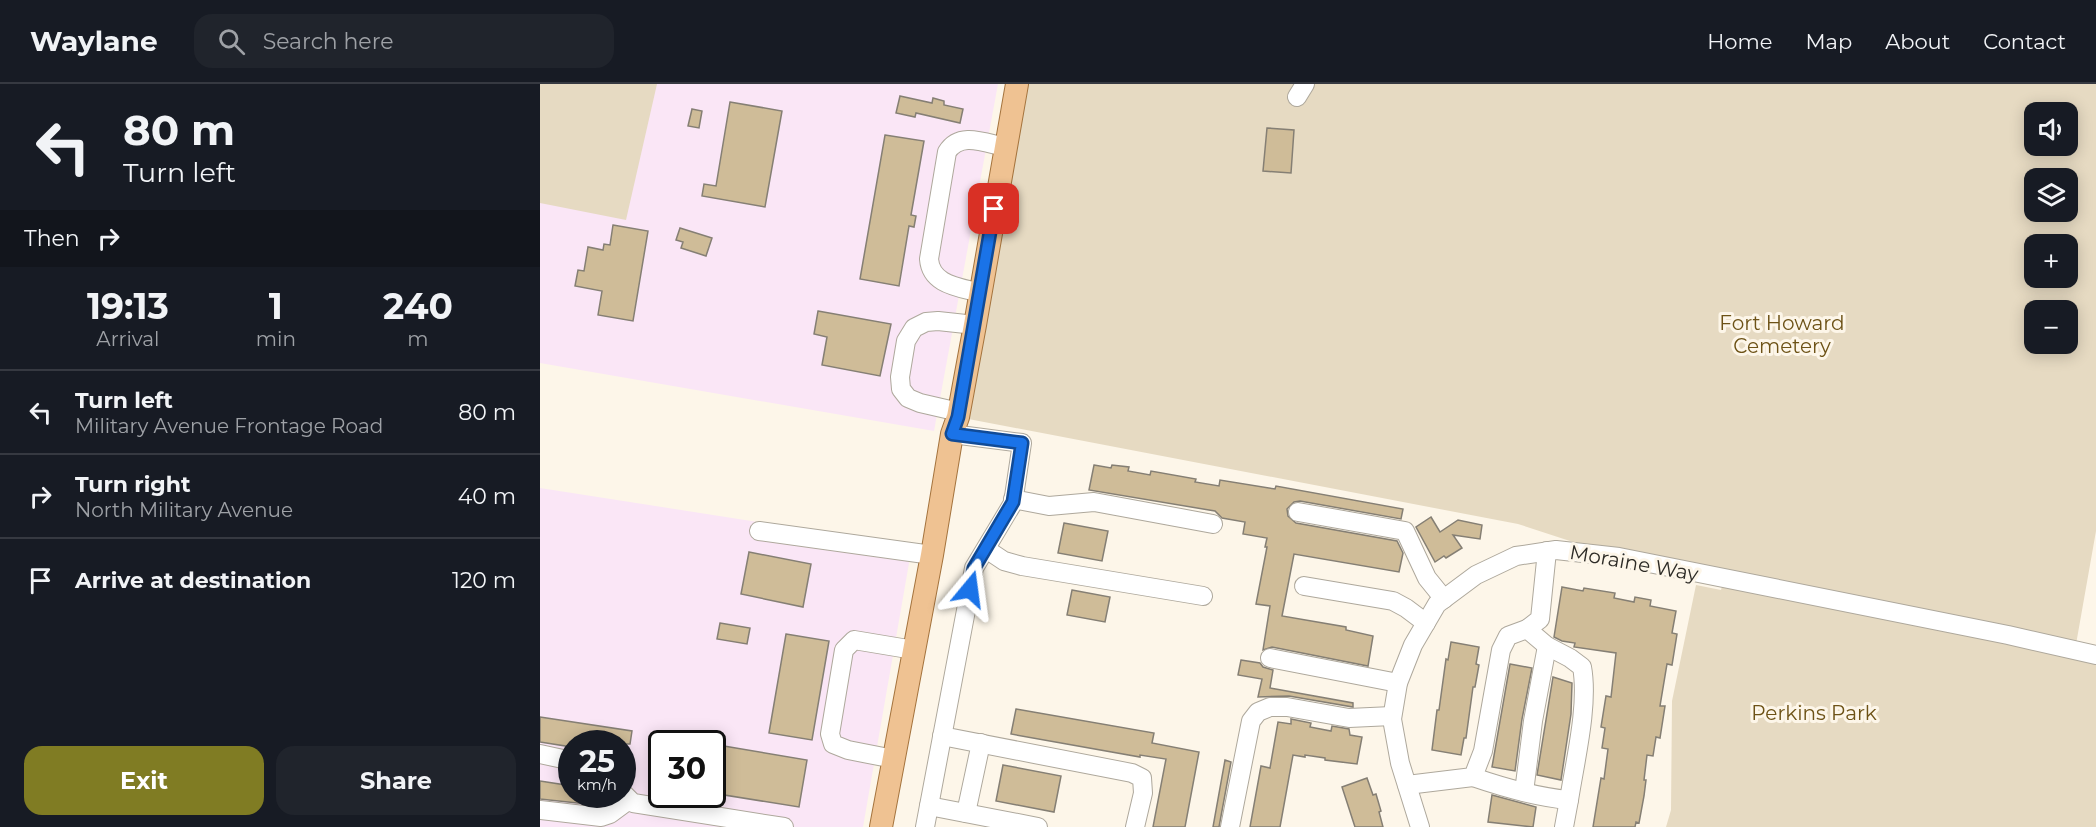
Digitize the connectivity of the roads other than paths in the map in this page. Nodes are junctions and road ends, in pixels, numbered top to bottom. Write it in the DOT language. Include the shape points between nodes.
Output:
graph roads {
  1 [pos="1017,84"];
  2 [pos="1005,147"];
  3 [pos="980,293"];
  4 [pos="975,325"];
  5 [pos="959,411"];
  6 [pos="952,434"];
  7 [pos="1013,499"];
  8 [pos="1298,512"];
  9 [pos="1213,524"];
  10 [pos="759,531"];
  11 [pos="986,549"];
  12 [pos="1547,551"];
  13 [pos="932,555"];
  14 [pos="1304,586"];
  15 [pos="1203,596"];
  16 [pos="1444,599"];
  17 [pos="1426,623"];
  18 [pos="1527,629"];
  19 [pos="1547,646"];
  20 [pos="914,650"];
  21 [pos="2096,655"];
  22 [pos="1270,658"];
  23 [pos="1398,683"];
  24 [pos="1392,716"];
  25 [pos="942,736"];
  26 [pos="981,743"];
  27 [pos="540,754"];
  28 [pos="558,758"];
  29 [pos="894,759"];
  30 [pos="1473,777"];
  31 [pos="1407,785"];
  32 [pos="1524,792"];
  33 [pos="1569,800"];
  34 [pos="636,803"];
  35 [pos="929,806"];
  36 [pos="615,808"];
  37 [pos="540,810"];
  38 [pos="966,813"];
  39 [pos="784,827"];
  40 [pos="881,827"];
  41 [pos="925,827"];
  42 [pos="1038,827"];
  43 [pos="1135,827"];
  44 [pos="1230,827"];
  45 [pos="1420,827"];
  46 [pos="1564,827"];
  1 -- 2 [label="main road"];
  2 -- 3 [label="main road"];
  2 -- 3 [label="street" via="959,140 947,152 929,266 941,281"];
  3 -- 4 [label="main road"];
  4 -- 5 [label="main road"];
  4 -- 5 [label="street" via="926,322 914,328 906,341 901,389 908,398 920,403"];
  5 -- 6 [label="main road"];
  6 -- 7 [label="street" via="1022,443"];
  6 -- 13 [label="main road"];
  7 -- 9 [label="street" via="1050,506 1094,502"];
  7 -- 11 [label="street"];
  8 -- 16 [label="street" via="1405,531 1427,578"];
  10 -- 13 [label="street"];
  11 -- 15 [label="street" via="1004,561 1022,566"];
  11 -- 25 [label="street" via="974,568"];
  12 -- 16 [label="street, Moraine Way" via="1516,556 1476,575"];
  12 -- 18 [label="street" via="1540,619"];
  12 -- 21 [label="street, Moraine Way" via="1619,557"];
  13 -- 20 [label="main road"];
  14 -- 17 [label="street" via="1393,601"];
  16 -- 17 [label="street, Moraine Way"];
  17 -- 23 [label="street, Moraine Way"];
  18 -- 19 [label="street"];
  18 -- 30 [label="street" via="1509,636 1500,650 1483,751"];
  19 -- 32 [label="street"];
  19 -- 33 [label="street" via="1582,667 1584,678"];
  20 -- 29 [label="main road"];
  20 -- 29 [label="street" via="854,640 844,650 830,734 833,744"];
  22 -- 23 [label="street"];
  23 -- 24 [label="street, Moraine Way"];
  24 -- 31 [label="street, Moraine Way"];
  24 -- 44 [label="street" via="1350,718 1287,707 1258,712 1251,721"];
  25 -- 26 [label="street"];
  25 -- 35 [label="street"];
  26 -- 38 [label="street"];
  26 -- 43 [label="street" via="1142,778 1143,793"];
  27 -- 28 [label="street"];
  29 -- 40 [label="main road"];
  30 -- 31 [label="street"];
  30 -- 32 [label="street"];
  31 -- 45 [label="street, Moraine Way"];
  32 -- 33 [label="street"];
  33 -- 46 [label="street"];
  34 -- 39 [label="street"];
  35 -- 38 [label="street"];
  35 -- 41 [label="street"];
  36 -- 37 [label="street" via="601,817"];
  38 -- 42 [label="street"];
}
